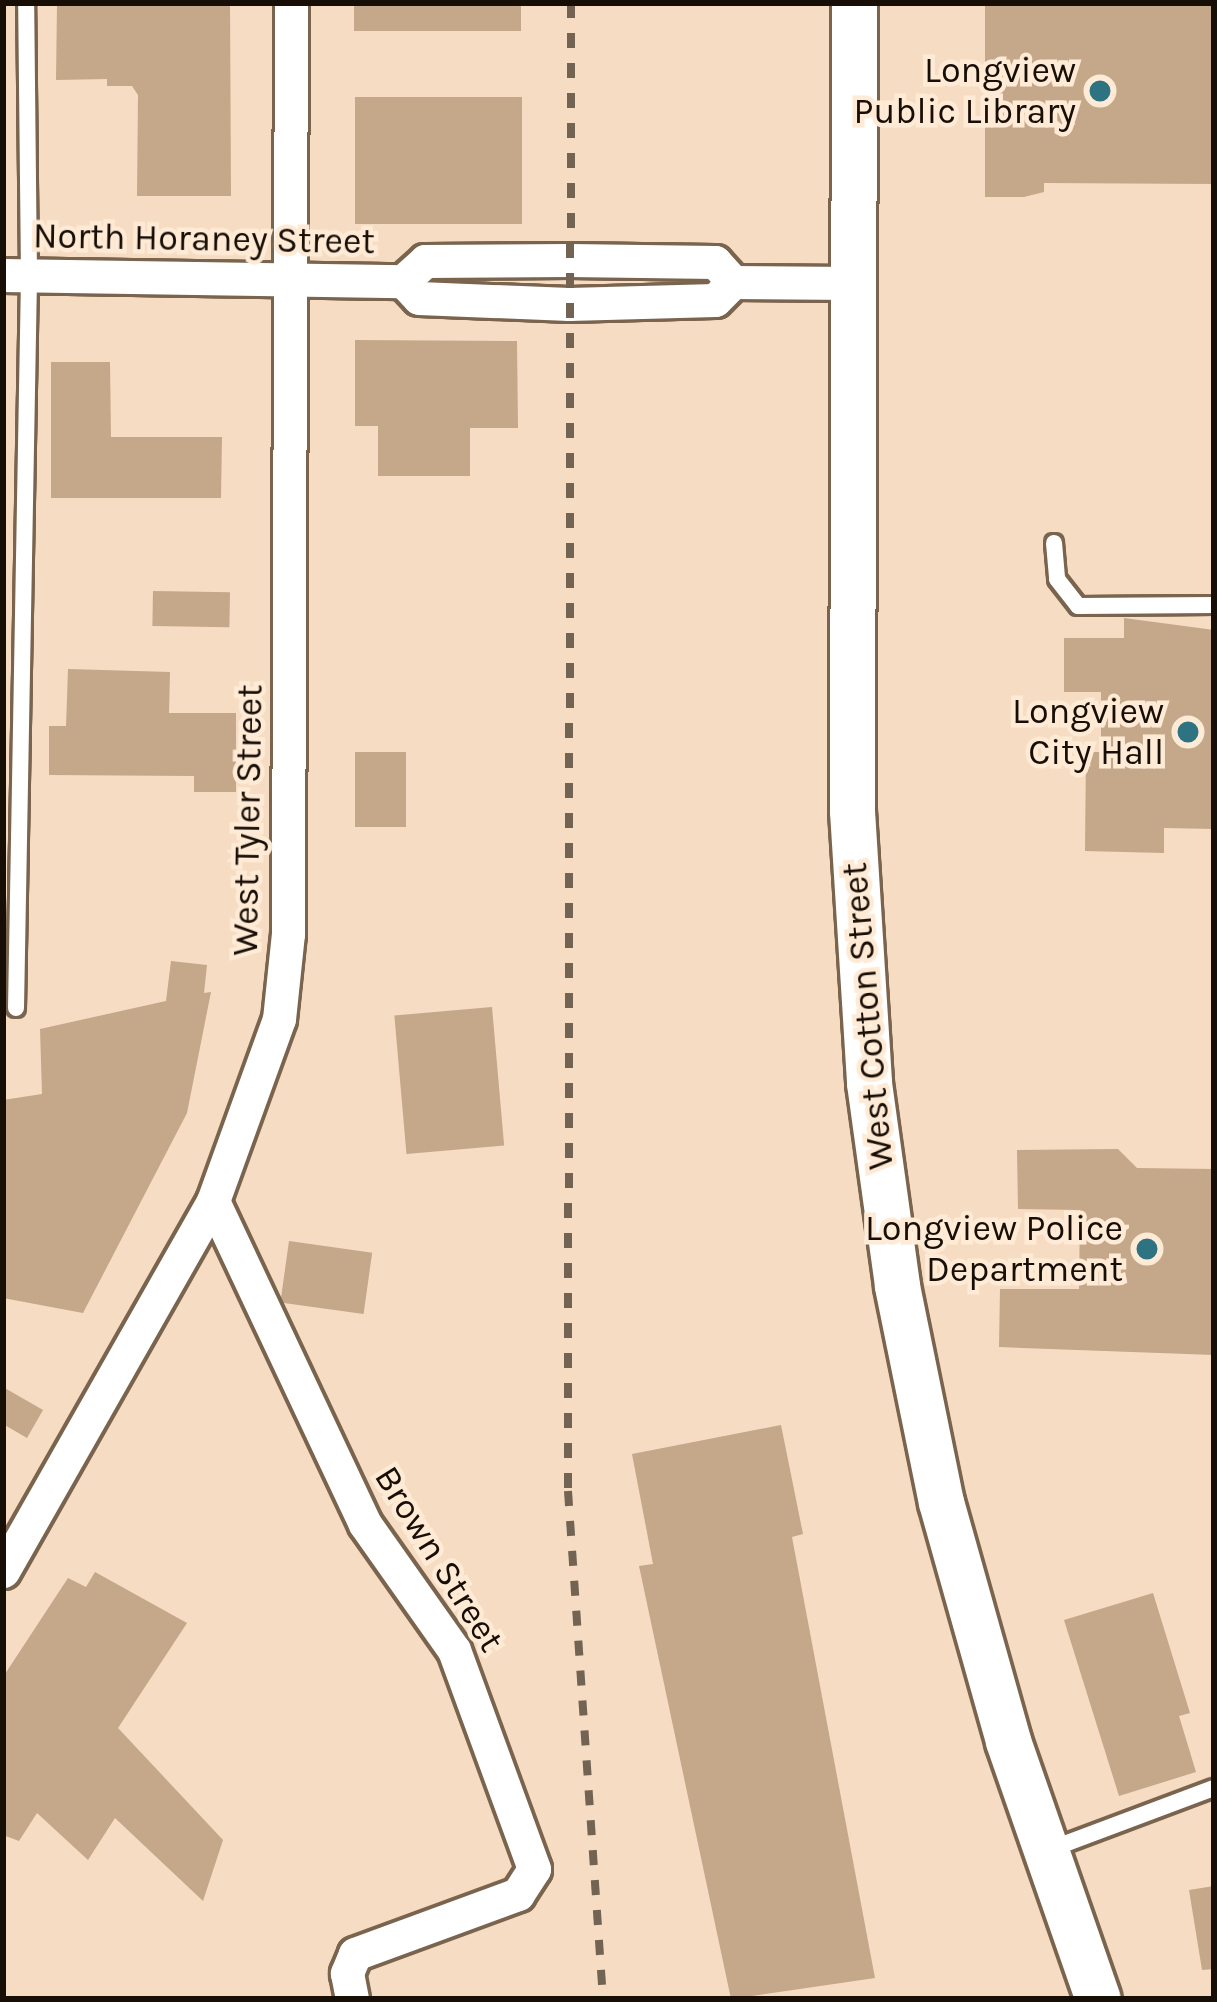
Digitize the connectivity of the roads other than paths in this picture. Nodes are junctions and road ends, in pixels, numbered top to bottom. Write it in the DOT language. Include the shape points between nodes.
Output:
graph roads {
  1 [pos="26,3"];
  2 [pos="291,3"];
  3 [pos="854,3"];
  4 [pos="16,275"];
  5 [pos="290,278"];
  6 [pos="403,281"];
  7 [pos="734,282"];
  8 [pos="852,283"];
  9 [pos="1054,543"];
  10 [pos="1214,605"];
  11 [pos="16,1008"];
  12 [pos="213,1201"];
  13 [pos="3,1571"];
  14 [pos="1214,1787"];
  15 [pos="1046,1851"];
  16 [pos="352,1999"];
  17 [pos="1099,1999"];
  1 -- 4 [label="lane"];
  2 -- 5 [label="street, West Tyler Street"];
  3 -- 8 [label="main road, West Cotton Street"];
  4 -- 5 [label="street, North Horaney Street"];
  4 -- 11 [label="lane"];
  5 -- 6 [label="street, North Horaney Street"];
  5 -- 12 [label="street, West Tyler Street" via="286,972 266,1062"];
  6 -- 7 [label="street, North Horaney Street" via="419,298 569,304 715,300"];
  6 -- 7 [label="street, North Horaney Street" via="425,261 569,260 715,262"];
  7 -- 8 [label="street"];
  8 -- 15 [label="main road, West Cotton Street" via="852,811 872,1104 894,1270 941,1502"];
  9 -- 10 [label="lane" via="1058,579 1078,606"];
  12 -- 13 [label="street, West Tyler Street"];
  12 -- 16 [label="street, Brown Street" via="365,1524 454,1650 533,1868 518,1894 355,1954 347,1973"];
  14 -- 15 [label="lane"];
  15 -- 17 [label="main road, West Cotton Street"];
}
